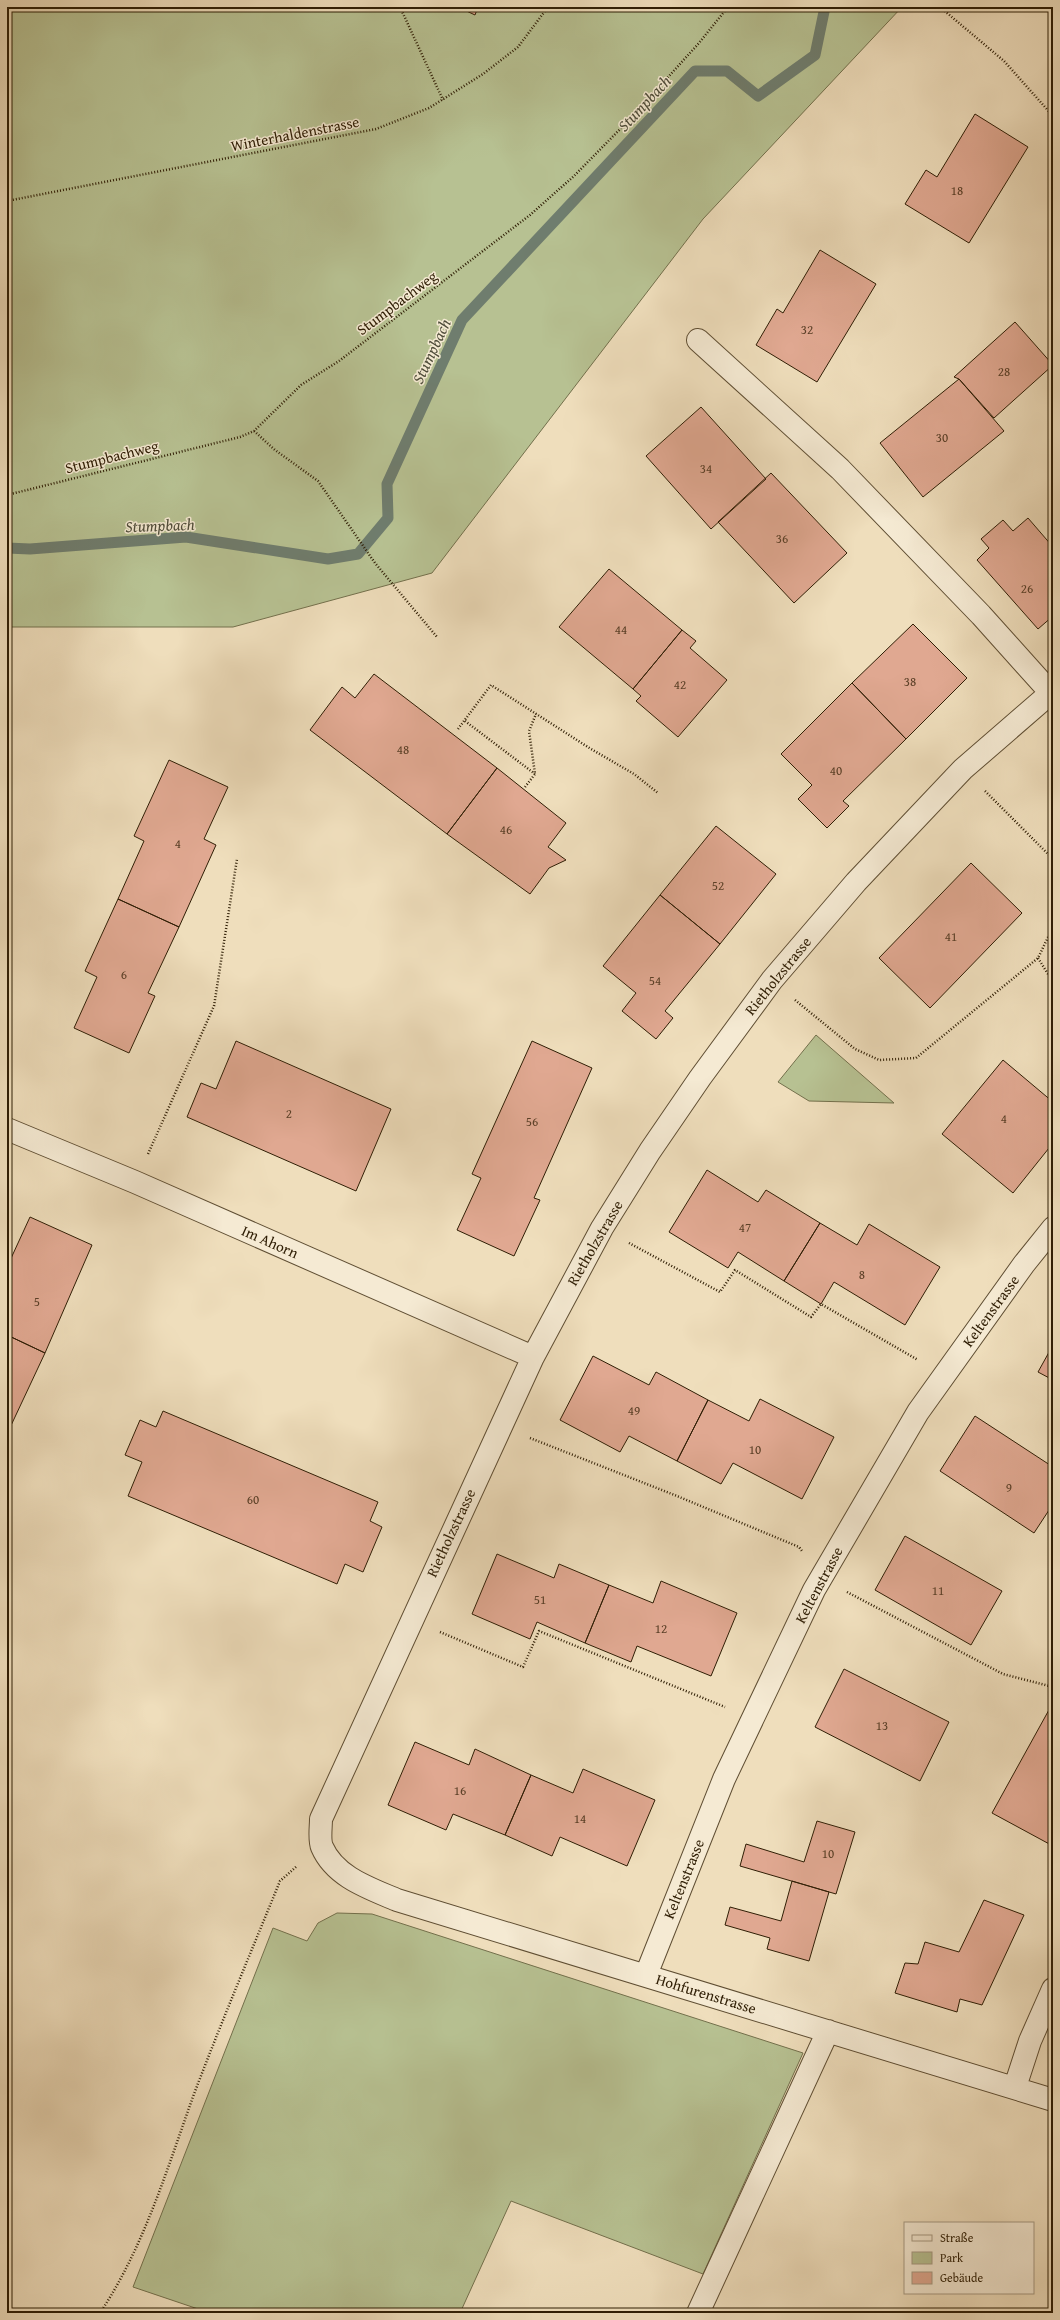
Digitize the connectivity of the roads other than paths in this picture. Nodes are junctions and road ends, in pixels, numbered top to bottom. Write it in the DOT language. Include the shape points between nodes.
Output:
graph roads {
  1 [pos="698,340"];
  2 [pos="1052,692"];
  3 [pos="7,1128"];
  4 [pos="1053,1228"];
  5 [pos="533,1357"];
  6 [pos="360,1884"];
  7 [pos="646,1976"];
  8 [pos="1053,1989"];
  9 [pos="828,2030"];
  10 [pos="1015,2087"];
  11 [pos="1053,2100"];
  12 [pos="698,2313"];
  1 -- 2 [label="street" via="840,469"];
  2 -- 5 [label="street, Rietholzstrasse" via="963,769 856,882 772,980 700,1078 602,1228"];
  3 -- 5 [label="street, Im Ahorn"];
  4 -- 7 [label="street, Keltenstrasse" via="1024,1264 918,1412 821,1578 724,1779"];
  5 -- 6 [label="street, Rietholzstrasse" via="321,1819 321,1846 336,1868"];
  6 -- 7 [label="street, Hohfurenstrasse" via="396,1900"];
  7 -- 9 [label="street, Hohfurenstrasse"];
  8 -- 10 [label="street" via="1030,2041"];
  9 -- 10 [label="street, Hohfurenstrasse"];
  9 -- 12 [label="street"];
  10 -- 11 [label="street, Hohfurenstrasse"];
}
